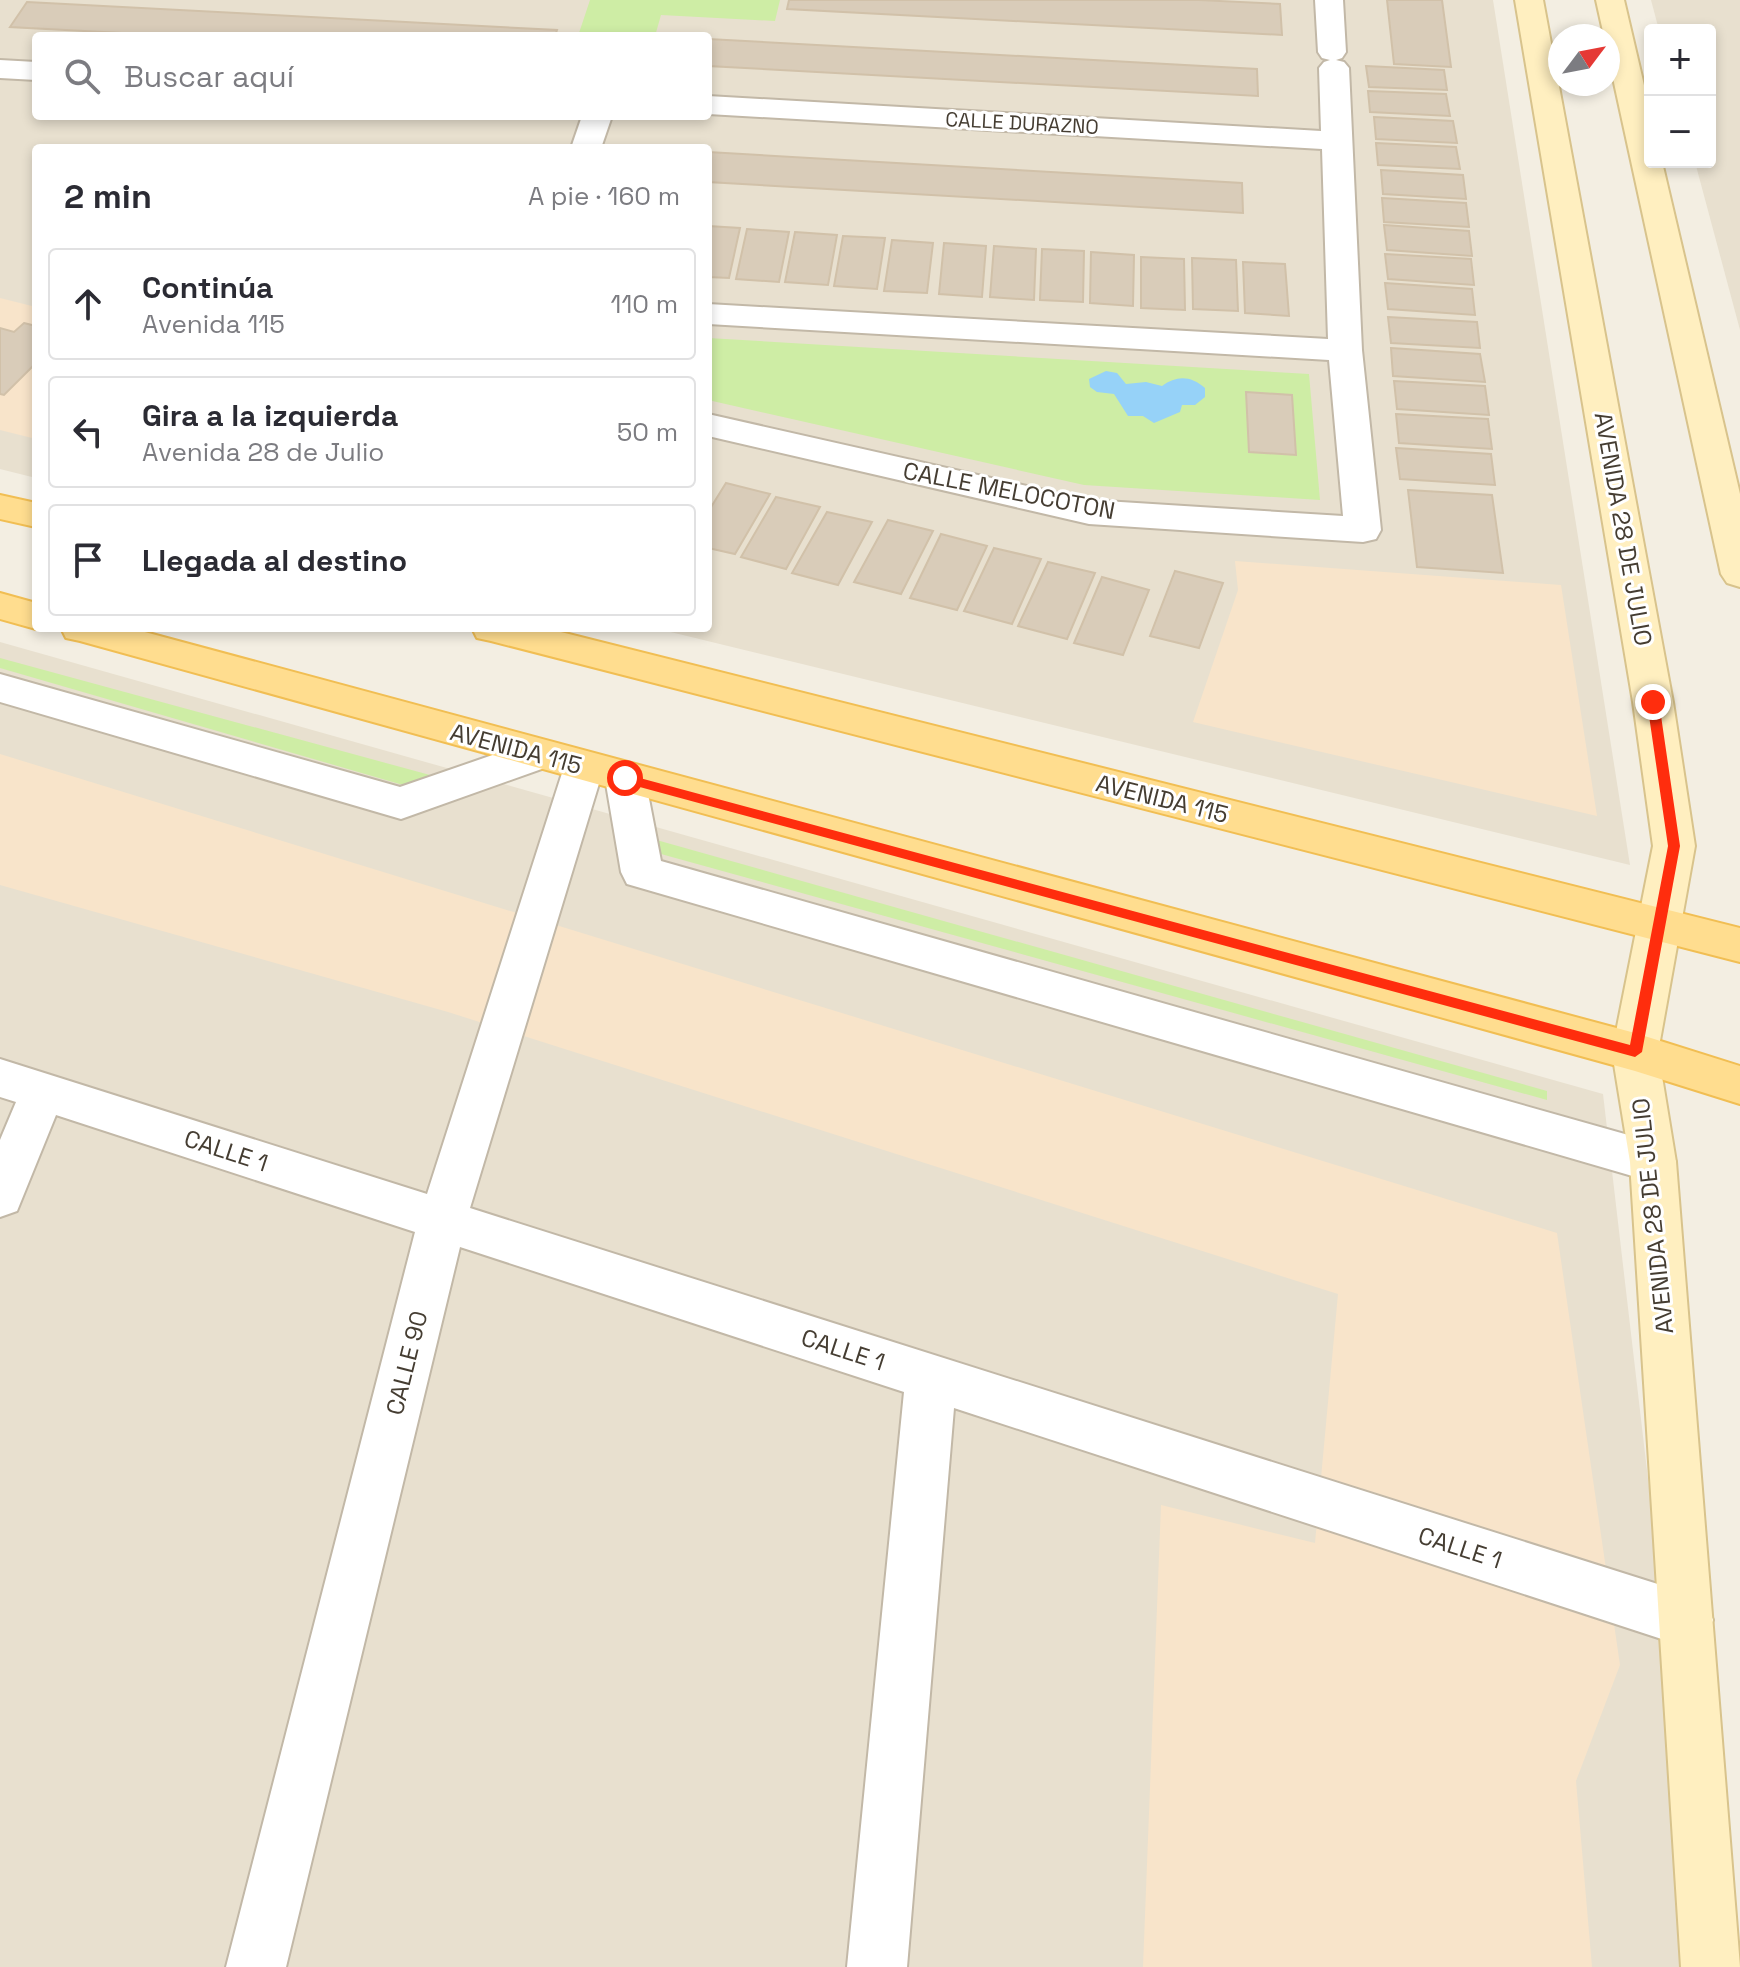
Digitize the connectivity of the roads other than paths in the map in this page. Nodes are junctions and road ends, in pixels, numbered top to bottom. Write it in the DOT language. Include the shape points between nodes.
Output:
graph roads {
  1 [pos="1329,0"];
  2 [pos="1529,0"];
  3 [pos="1610,0"];
  4 [pos="0,69"];
  5 [pos="32,71"];
  6 [pos="712,105"];
  7 [pos="596,120"];
  8 [pos="1337,141"];
  9 [pos="587,144"];
  10 [pos="712,314"];
  11 [pos="1345,350"];
  12 [pos="712,426"];
  13 [pos="0,507"];
  14 [pos="32,514"];
  15 [pos="1740,574"];
  16 [pos="0,606"];
  17 [pos="32,615"];
  18 [pos="94,632"];
  19 [pos="507,632"];
  20 [pos="0,688"];
  21 [pos="536,755"];
  22 [pos="604,773"];
  23 [pos="1659,925"];
  24 [pos="1740,945"];
  25 [pos="1635,1052"];
  26 [pos="22,1085"];
  27 [pos="1740,1085"];
  28 [pos="1653,1162"];
  29 [pos="0,1196"];
  30 [pos="442,1221"];
  31 [pos="931,1379"];
  32 [pos="1686,1620"];
  33 [pos="256,1967"];
  34 [pos="877,1967"];
  35 [pos="1711,1967"];
  1 -- 8 [label="street"];
  2 -- 23 [label="main road, AVENIDA 28 DE JULIO" via="1672,831 1674,846"];
  3 -- 15 [label="main road"];
  4 -- 5 [label="street"];
  6 -- 8 [label="street, CALLE DURAZNO"];
  7 -- 9 [label="street"];
  8 -- 11 [label="street"];
  10 -- 11 [label="street"];
  11 -- 12 [label="street, CALLE MELOCOTON" via="1363,530 1089,512"];
  13 -- 14 [label="main road"];
  16 -- 17 [label="main road"];
  18 -- 21 [label="main road, AVENIDA 115"];
  19 -- 23 [label="main road, AVENIDA 115"];
  20 -- 21 [label="street" via="401,803"];
  21 -- 22 [label="main road, AVENIDA 115"];
  22 -- 25 [label="main road, AVENIDA 115"];
  22 -- 28 [label="street" via="642,872"];
  22 -- 30 [label="street, CALLE 90"];
  23 -- 24 [label="main road, AVENIDA 115"];
  23 -- 25 [label="main road, AVENIDA 28 DE JULIO"];
  25 -- 27 [label="main road, AVENIDA 115"];
  25 -- 28 [label="main road, AVENIDA 28 DE JULIO"];
  26 -- 29 [label="street"];
  26 -- 30 [label="street, CALLE 1"];
  28 -- 32 [label="main road, AVENIDA 28 DE JULIO"];
  30 -- 31 [label="street, CALLE 1"];
  30 -- 33 [label="street, CALLE 90"];
  31 -- 32 [label="street, CALLE 1"];
  31 -- 34 [label="street"];
  32 -- 35 [label="main road, AVENIDA 28 DE JULIO"];
}
